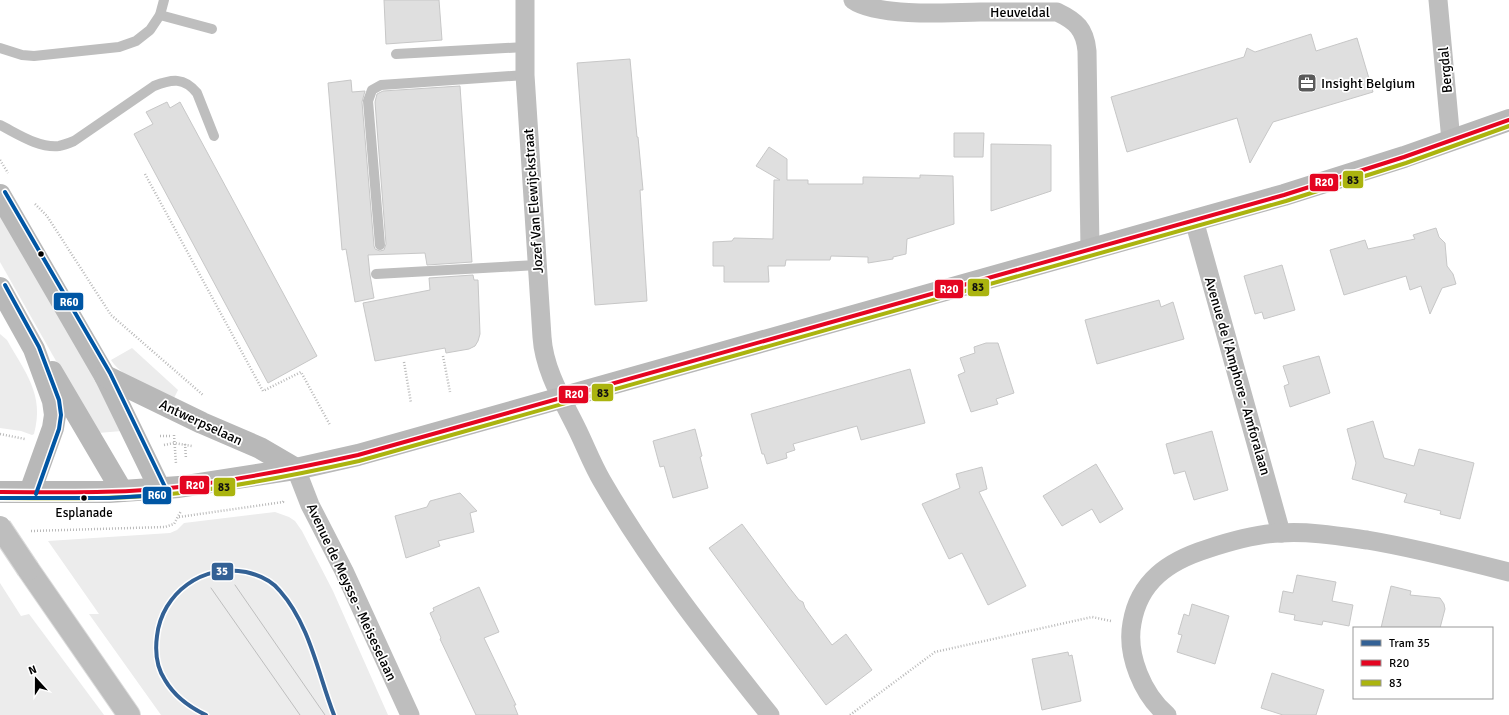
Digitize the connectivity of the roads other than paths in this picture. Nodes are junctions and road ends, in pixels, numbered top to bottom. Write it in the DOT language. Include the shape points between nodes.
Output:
graph roads {
  1 [pos="164,0"];
  2 [pos="525,0"];
  3 [pos="853,0"];
  4 [pos="1438,0"];
  5 [pos="160,15"];
  6 [pos="212,29"];
  7 [pos="525,47"];
  8 [pos="0,48"];
  9 [pos="396,54"];
  10 [pos="525,75"];
  11 [pos="1509,120"];
  12 [pos="0,125"];
  13 [pos="214,136"];
  14 [pos="1451,141"];
  15 [pos="5,186"];
  16 [pos="1194,220"];
  17 [pos="380,245"];
  18 [pos="1090,249"];
  19 [pos="537,265"];
  20 [pos="376,274"];
  21 [pos="0,288"];
  22 [pos="34,349"];
  23 [pos="106,376"];
  24 [pos="562,398"];
  25 [pos="296,469"];
  26 [pos="160,489"];
  27 [pos="122,491"];
  28 [pos="0,492"];
  29 [pos="30,492"];
  30 [pos="0,527"];
  31 [pos="1281,533"];
  32 [pos="1509,572"];
  33 [pos="129,715"];
  34 [pos="410,715"];
  35 [pos="770,715"];
  36 [pos="1167,715"];
  1 -- 5 [label="lane"];
  2 -- 7 [label="street, Jozef Van Elewijckstraat"];
  3 -- 18 [label="street, Heuveldal" via="870,7 910,13 1057,12 1071,18 1086,40 1087,51"];
  4 -- 14 [label="street, Bergdal"];
  5 -- 6 [label="lane"];
  5 -- 8 [label="lane" via="150,30 136,41 119,47 34,56"];
  7 -- 9 [label="lane"];
  7 -- 10 [label="street, Jozef Van Elewijckstraat"];
  10 -- 17 [label="lane" via="381,85 372,90 368,101"];
  10 -- 19 [label="street, Jozef Van Elewijckstraat"];
  11 -- 14 [label="main road"];
  12 -- 13 [label="lane" via="44,145 60,146 74,141 154,86 177,80 193,88 197,93"];
  14 -- 16 [label="main road" via="1284,195"];
  15 -- 23 [label="main road"];
  16 -- 18 [label="main road"];
  16 -- 31 [label="street, Avenue de l'Amphore - Amforalaan"];
  18 -- 24 [label="main road"];
  19 -- 20 [label="lane"];
  19 -- 24 [label="street, Jozef Van Elewijckstraat" via="542,347"];
  21 -- 22 [label="main road"];
  22 -- 27 [label="main road" via="50,368 70,400"];
  22 -- 29 [label="main road" via="53,401 54,416 53,428"];
  23 -- 25 [label="main road, Antwerpselaan" via="260,448"];
  23 -- 26 [label="main road"];
  24 -- 25 [label="main road" via="358,455"];
  24 -- 35 [label="street, Jozef Van Elewijckstraat" via="602,480 628,523 720,652"];
  25 -- 26 [label="main road"];
  25 -- 34 [label="street, Avenue de Meysse - Meiseselaan" via="310,505 344,571"];
  26 -- 27 [label="main road"];
  27 -- 29 [label="main road"];
  28 -- 29 [label="main road"];
  30 -- 33 [label="highway, bridge"];
  31 -- 32 [label="street" via="1321,534 1401,546"];
  31 -- 36 [label="street" via="1244,538 1188,554 1169,565 1153,579 1143,593 1135,608 1131,624 1131,641 1137,671 1143,685"];
}
